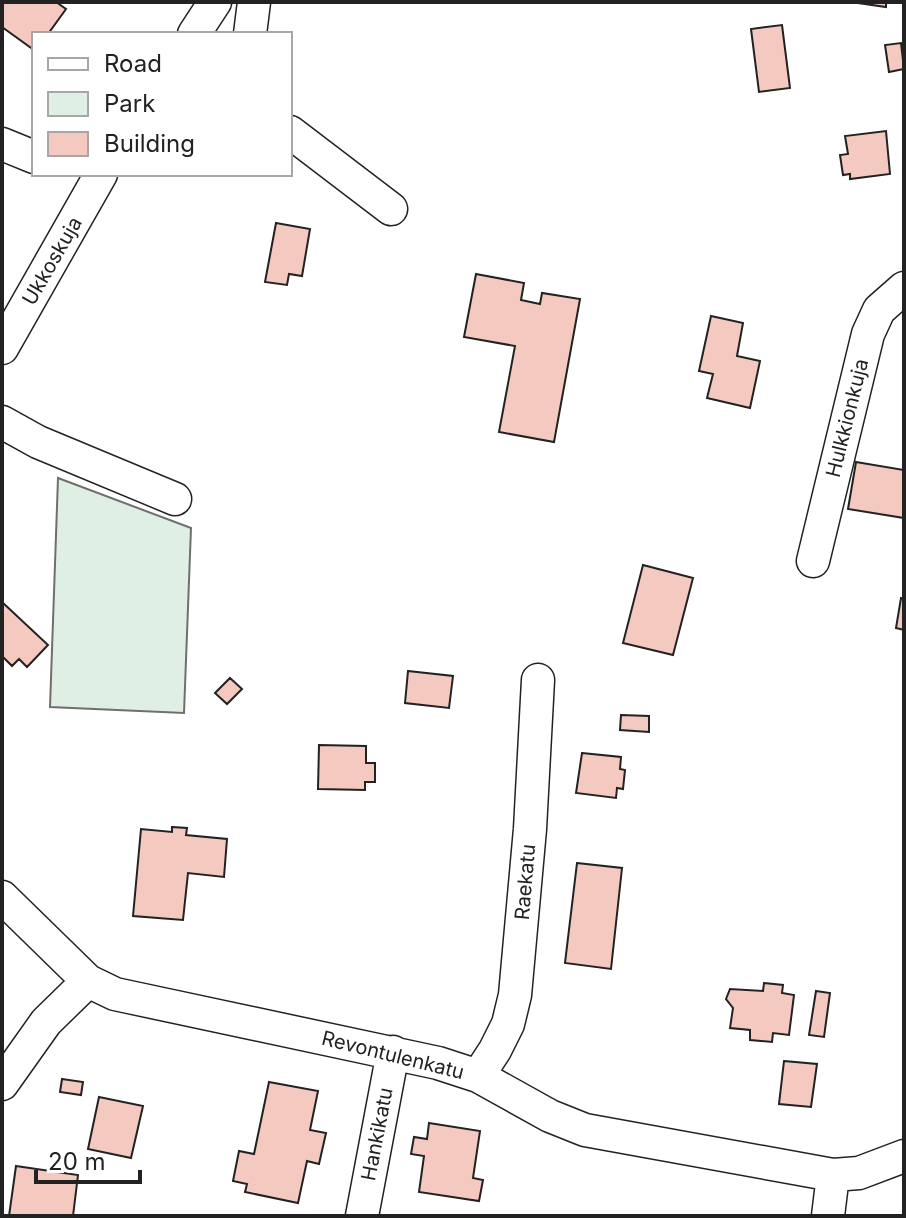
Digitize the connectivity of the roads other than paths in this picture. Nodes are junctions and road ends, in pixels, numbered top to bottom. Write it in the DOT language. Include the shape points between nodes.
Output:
graph roads {
  1 [pos="215,2"];
  2 [pos="254,2"];
  3 [pos="195,32"];
  4 [pos="250,32"];
  5 [pos="292,134"];
  6 [pos="2,144"];
  7 [pos="32,156"];
  8 [pos="100,176"];
  9 [pos="391,209"];
  10 [pos="904,288"];
  11 [pos="2,348"];
  12 [pos="2,422"];
  13 [pos="175,499"];
  14 [pos="813,561"];
  15 [pos="538,680"];
  16 [pos="2,897"];
  17 [pos="88,981"];
  18 [pos="393,1052"];
  19 [pos="478,1076"];
  20 [pos="2,1084"];
  21 [pos="904,1156"];
  22 [pos="833,1175"];
  23 [pos="362,1216"];
  24 [pos="828,1216"];
  1 -- 3 [label="street"];
  2 -- 4 [label="street"];
  5 -- 9 [label="street"];
  6 -- 7 [label="street"];
  8 -- 11 [label="street, Ukkoskuja"];
  10 -- 14 [label="street, Hulkkionkuja" via="879,310 868,334"];
  12 -- 13 [label="street"];
  15 -- 19 [label="street, Raekatu" via="515,995 508,1024"];
  16 -- 17 [label="street"];
  17 -- 18 [label="street, Revontulenkatu" via="145,1002"];
  17 -- 20 [label="street" via="46,1022"];
  18 -- 19 [label="street, Revontulenkatu"];
  18 -- 23 [label="street, Hankikatu"];
  19 -- 22 [label="street, Revontulenkatu" via="585,1130"];
  21 -- 22 [label="street" via="859,1173"];
  22 -- 24 [label="street"];
}
